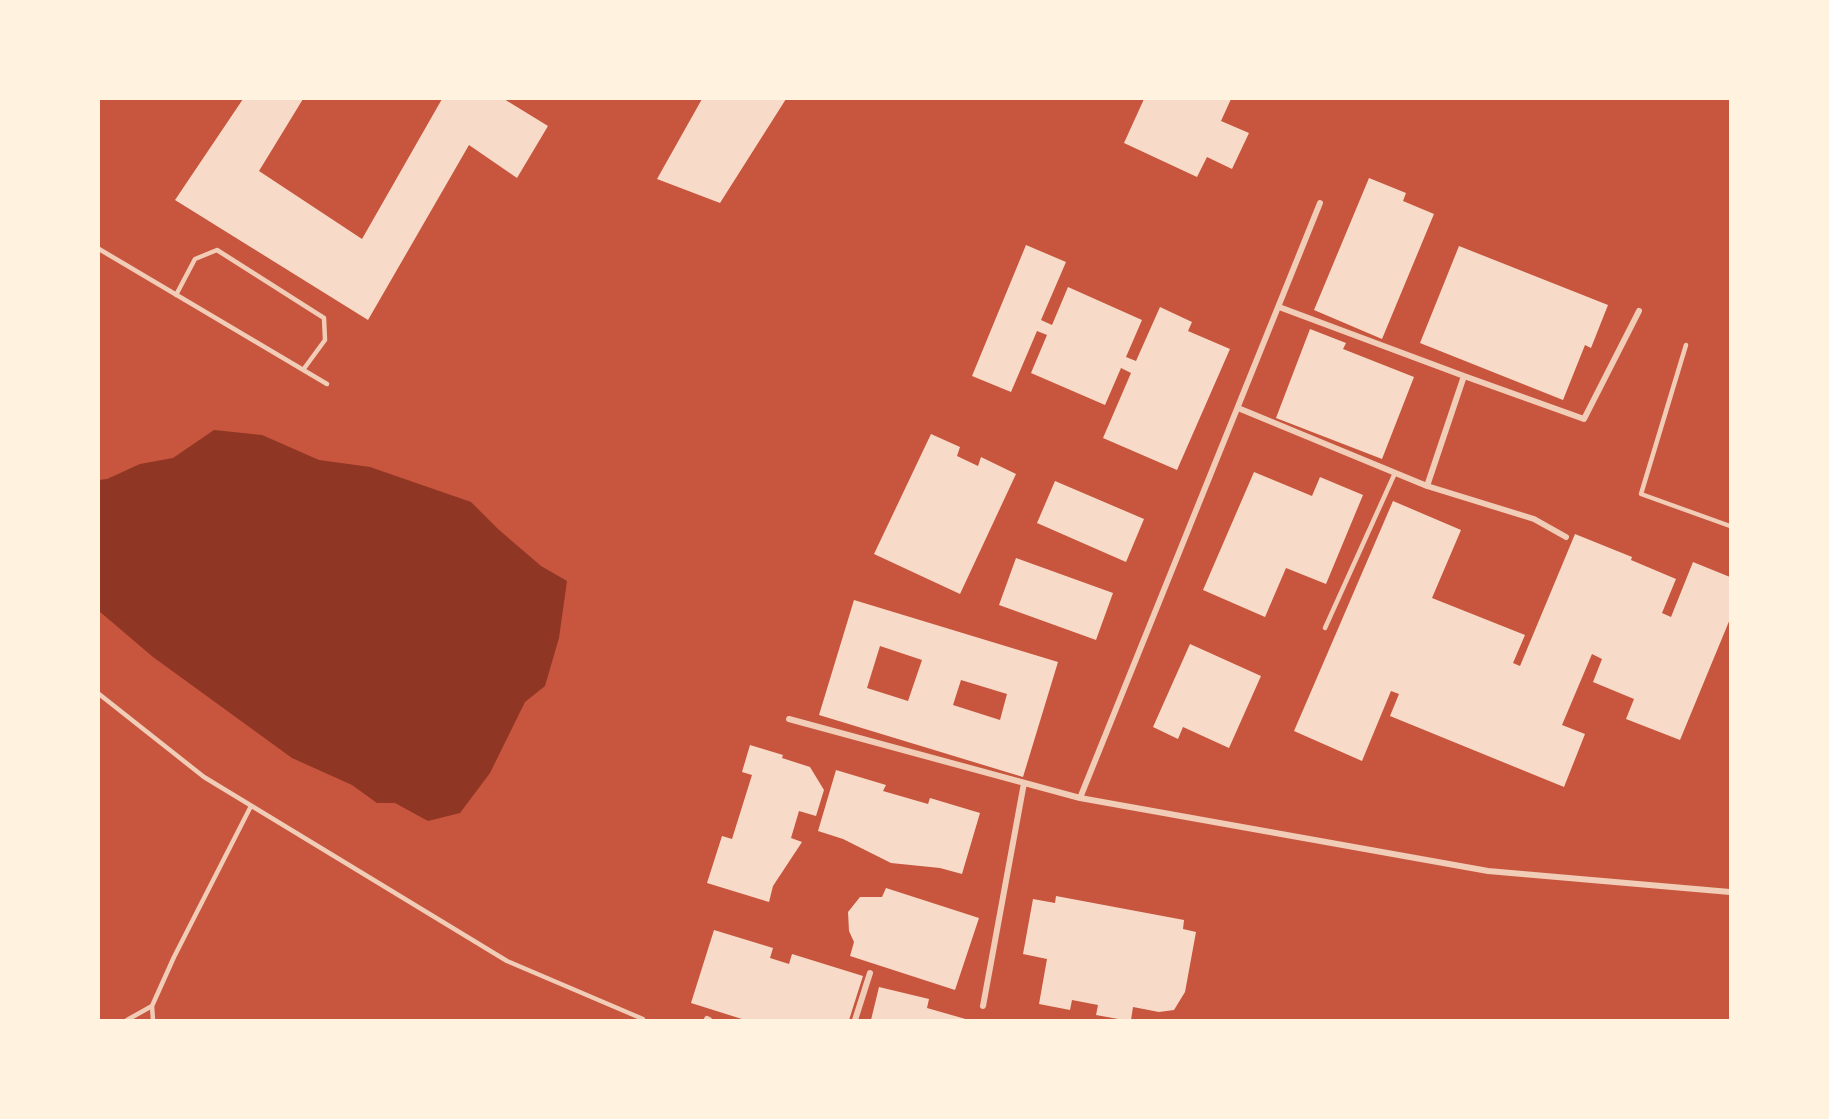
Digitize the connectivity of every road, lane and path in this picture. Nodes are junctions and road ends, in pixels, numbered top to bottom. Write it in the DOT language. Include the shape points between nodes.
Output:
graph roads {
  1 [pos="1320,203"];
  2 [pos="99,249"];
  3 [pos="176,295"];
  4 [pos="1279,307"];
  5 [pos="1639,311"];
  6 [pos="1686,345"];
  7 [pos="303,370"];
  8 [pos="1464,376"];
  9 [pos="327,384"];
  10 [pos="1238,408"];
  11 [pos="1395,473"];
  12 [pos="1427,486"];
  13 [pos="1730,526"];
  14 [pos="1566,537"];
  15 [pos="1325,628"];
  16 [pos="99,694"];
  17 [pos="789,719"];
  18 [pos="1024,783"];
  19 [pos="1080,798"];
  20 [pos="251,806"];
  21 [pos="1730,892"];
  22 [pos="870,974"];
  23 [pos="152,1006"];
  24 [pos="982,1006"];
  25 [pos="643,1019"];
  26 [pos="127,1020"];
  27 [pos="153,1020"];
  28 [pos="855,1020"];
  1 -- 4 [label="street"];
  2 -- 3 [label="lane"];
  3 -- 7 [label="lane"];
  3 -- 7 [label="lane" via="195,259 217,250 324,318 325,340"];
  4 -- 8 [label="street"];
  4 -- 10 [label="street"];
  5 -- 8 [label="street" via="1584,419"];
  6 -- 13 [label="lane" via="1641,494"];
  7 -- 9 [label="lane"];
  8 -- 12 [label="street"];
  10 -- 11 [label="street"];
  10 -- 19 [label="street"];
  11 -- 12 [label="street"];
  11 -- 15 [label="lane"];
  12 -- 14 [label="street" via="1534,519"];
  16 -- 20 [label="lane" via="204,777"];
  17 -- 18 [label="street"];
  18 -- 19 [label="street"];
  18 -- 24 [label="street"];
  19 -- 21 [label="street" via="1488,871"];
  20 -- 23 [label="lane"];
  20 -- 25 [label="lane" via="507,961"];
  22 -- 28 [label="street"];
  23 -- 26 [label="lane"];
  23 -- 27 [label="lane"];
}
